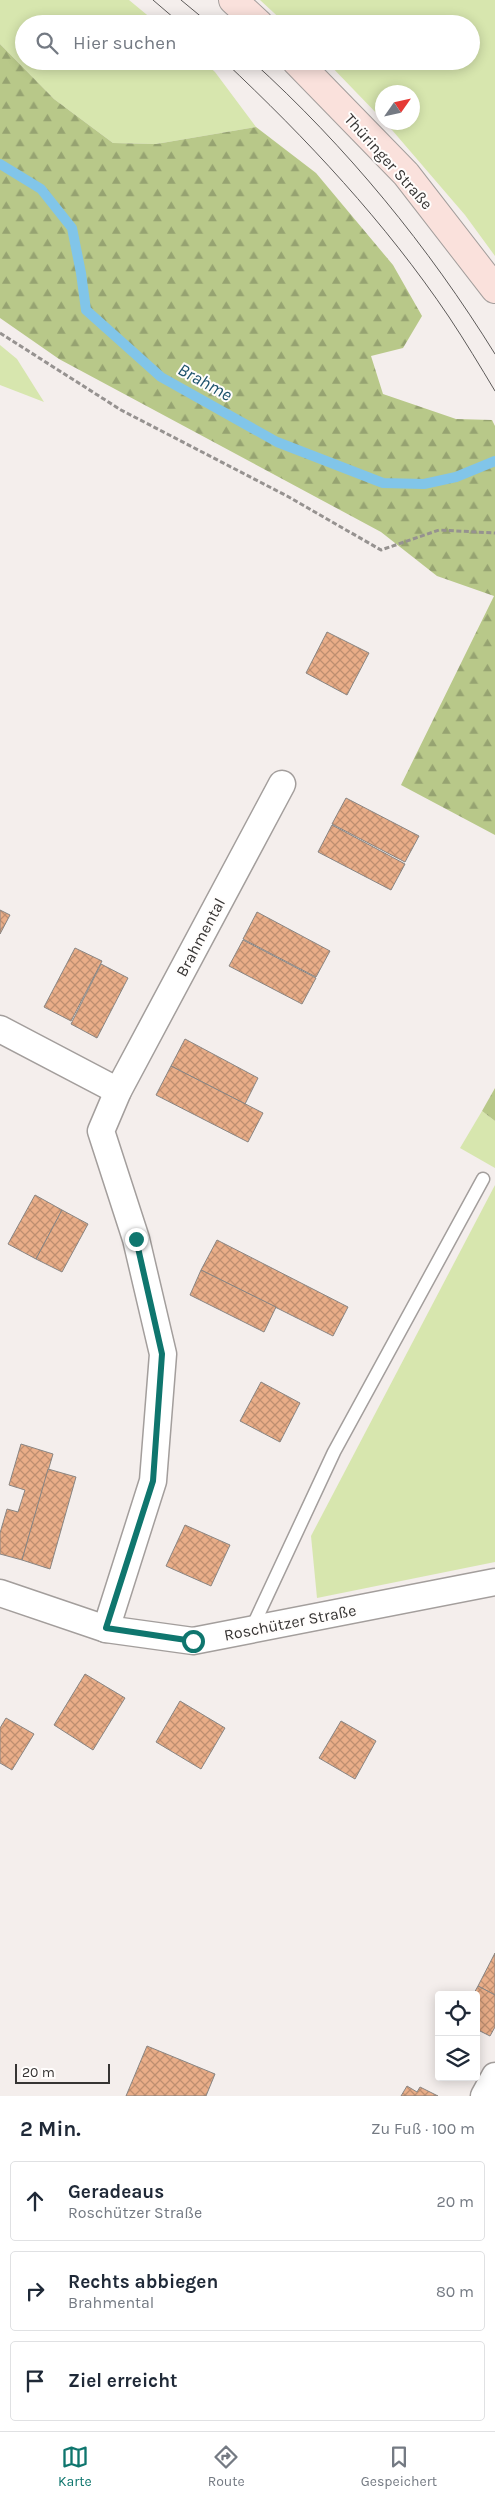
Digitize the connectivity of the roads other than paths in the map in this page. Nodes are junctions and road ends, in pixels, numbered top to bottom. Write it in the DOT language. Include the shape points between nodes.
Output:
graph roads {
  1 [pos="233,0"];
  2 [pos="249,15"];
  3 [pos="305,70"];
  4 [pos="495,289"];
  5 [pos="282,784"];
  6 [pos="0,1029"];
  7 [pos="118,1091"];
  8 [pos="483,1179"];
  9 [pos="495,1582"];
  10 [pos="0,1592"];
  11 [pos="106,1628"];
  12 [pos="251,1630"];
  13 [pos="495,2076"];
  14 [pos="484,2096"];
  1 -- 2 [label="main road"];
  3 -- 4 [label="main road, Thüringer Straße" via="406,174"];
  5 -- 7 [label="street, Brahmental"];
  6 -- 7 [label="street"];
  7 -- 11 [label="street, Brahmental" via="101,1131 136,1239 162,1354 153,1481"];
  8 -- 12 [label="lane" via="334,1452"];
  9 -- 12 [label="street, Roschützer Straße"];
  10 -- 11 [label="street, Roschützer Straße"];
  11 -- 12 [label="street, Roschützer Straße" via="193,1641"];
  13 -- 14 [label="street"];
}
